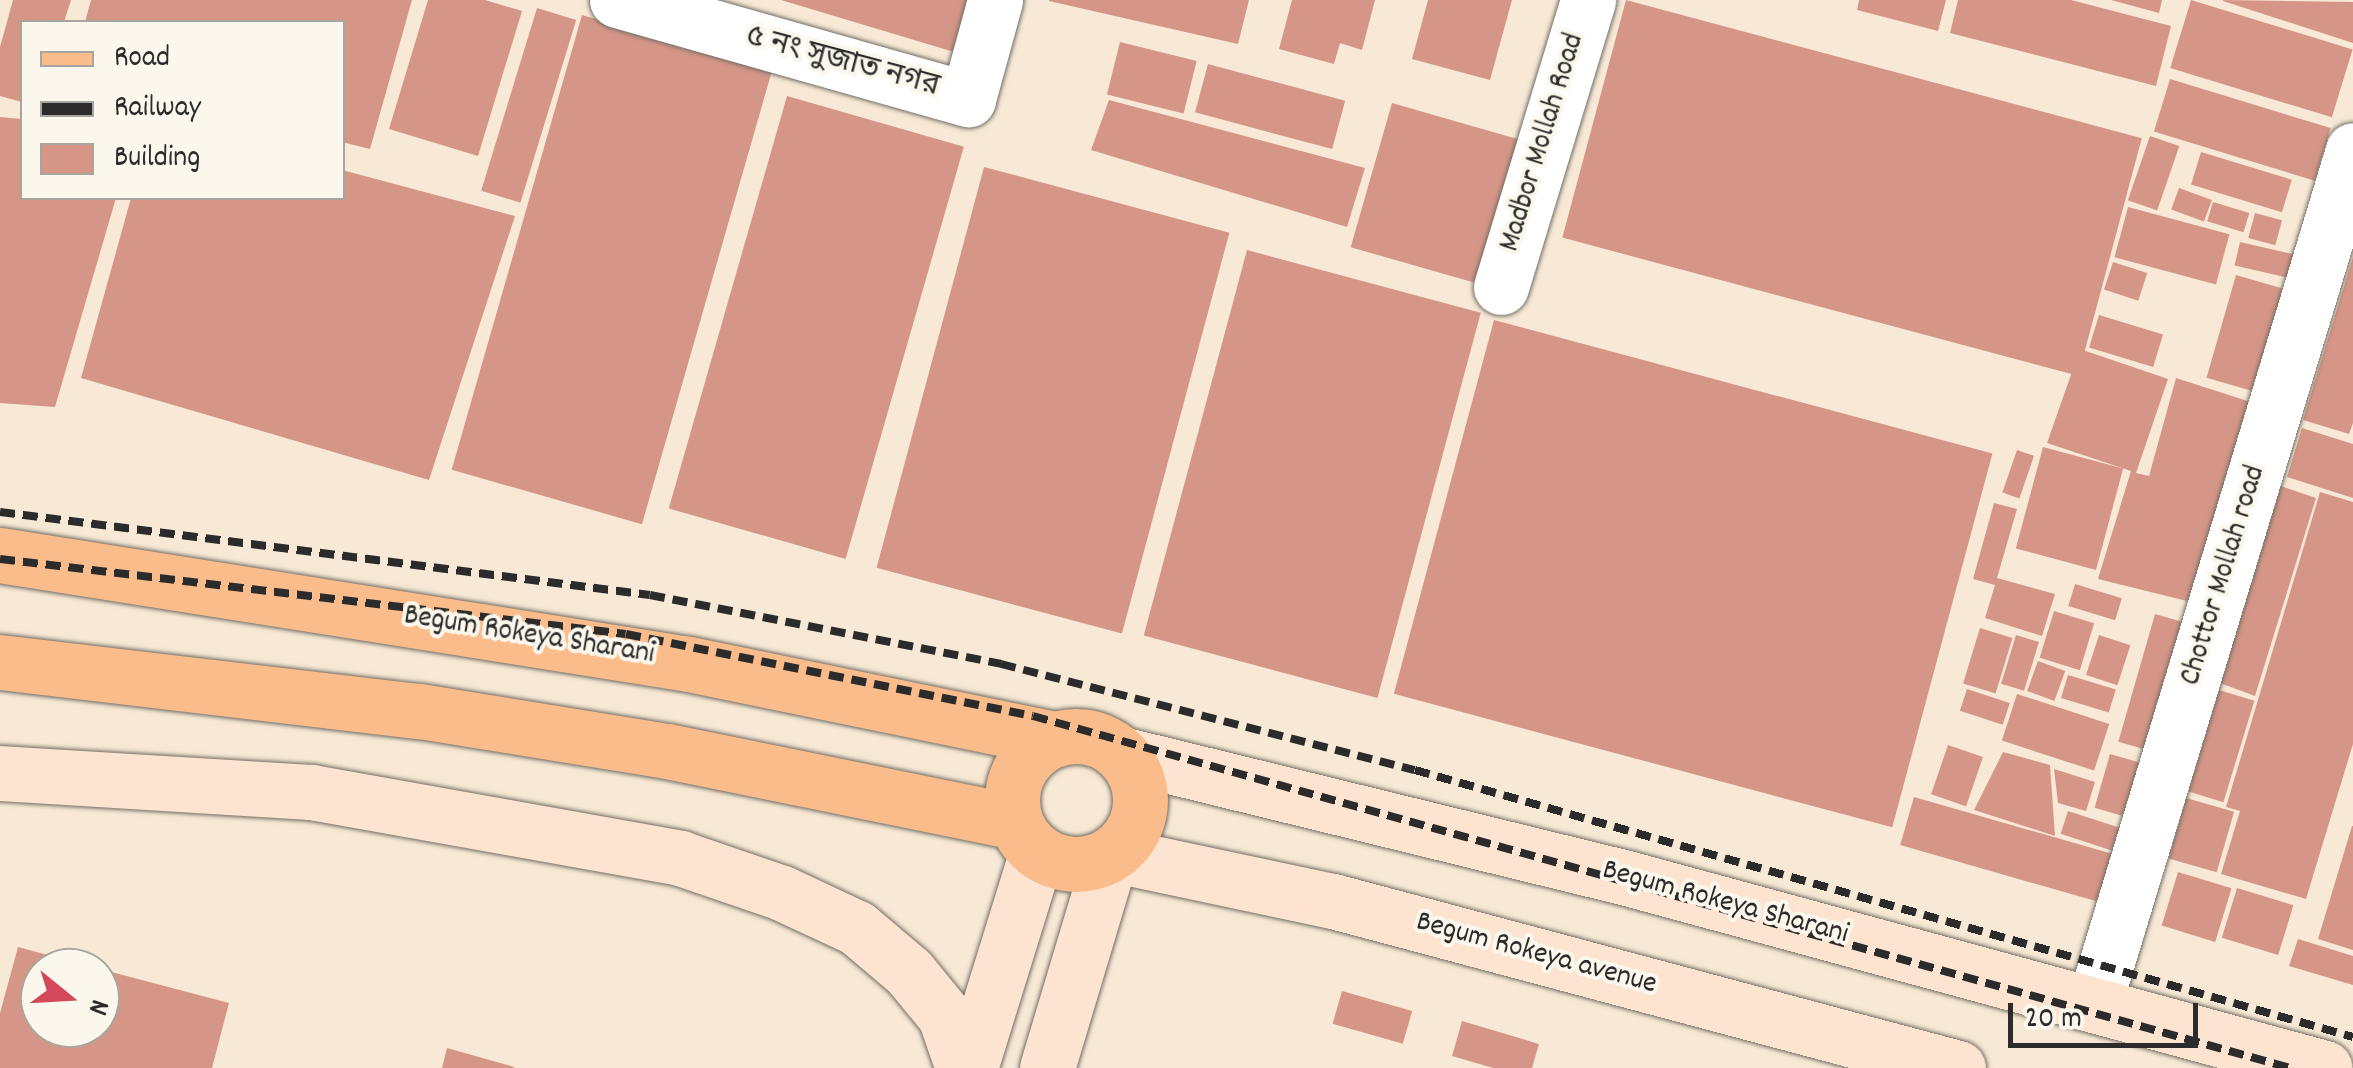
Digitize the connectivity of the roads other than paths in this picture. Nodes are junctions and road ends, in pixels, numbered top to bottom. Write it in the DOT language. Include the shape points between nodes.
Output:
graph roads {
  1 [pos="995,0"];
  2 [pos="1588,0"];
  3 [pos="625,1"];
  4 [pos="2353,150"];
  5 [pos="1501,286"];
  6 [pos="0,556"];
  7 [pos="0,662"];
  8 [pos="1055,739"];
  9 [pos="1121,754"];
  10 [pos="0,773"];
  11 [pos="1026,837"];
  12 [pos="1112,854"];
  13 [pos="2095,1001"];
  14 [pos="966,1068"];
  15 [pos="1047,1068"];
  16 [pos="1958,1068"];
  17 [pos="2325,1068"];
  1 -- 3 [label="street, ৫ নং সুজাত নগর" via="968,99"];
  2 -- 5 [label="street, Madbor Mollah Road"];
  4 -- 13 [label="street, Chottor Mollah road"];
  6 -- 8 [label="main road, Begum Rokeya Sharani" via="689,664"];
  7 -- 11 [label="main road" via="420,710 667,751"];
  8 -- 9 [label="main road" via="1090,736"];
  8 -- 11 [label="main road" via="1036,748 1014,782"];
  9 -- 12 [label="main road" via="1132,768 1140,805 1136,824"];
  9 -- 13 [label="main road, Begum Rokeya Sharani"];
  10 -- 14 [label="main road" via="311,792 680,858 857,928 909,972 945,1016"];
  11 -- 12 [label="main road" via="1074,864"];
  11 -- 14 [label="main road"];
  12 -- 15 [label="main road"];
  12 -- 16 [label="main road, Begum Rokeya avenue" via="1333,901"];
  13 -- 17 [label="main road, Begum Rokeya Sharani"];
}
